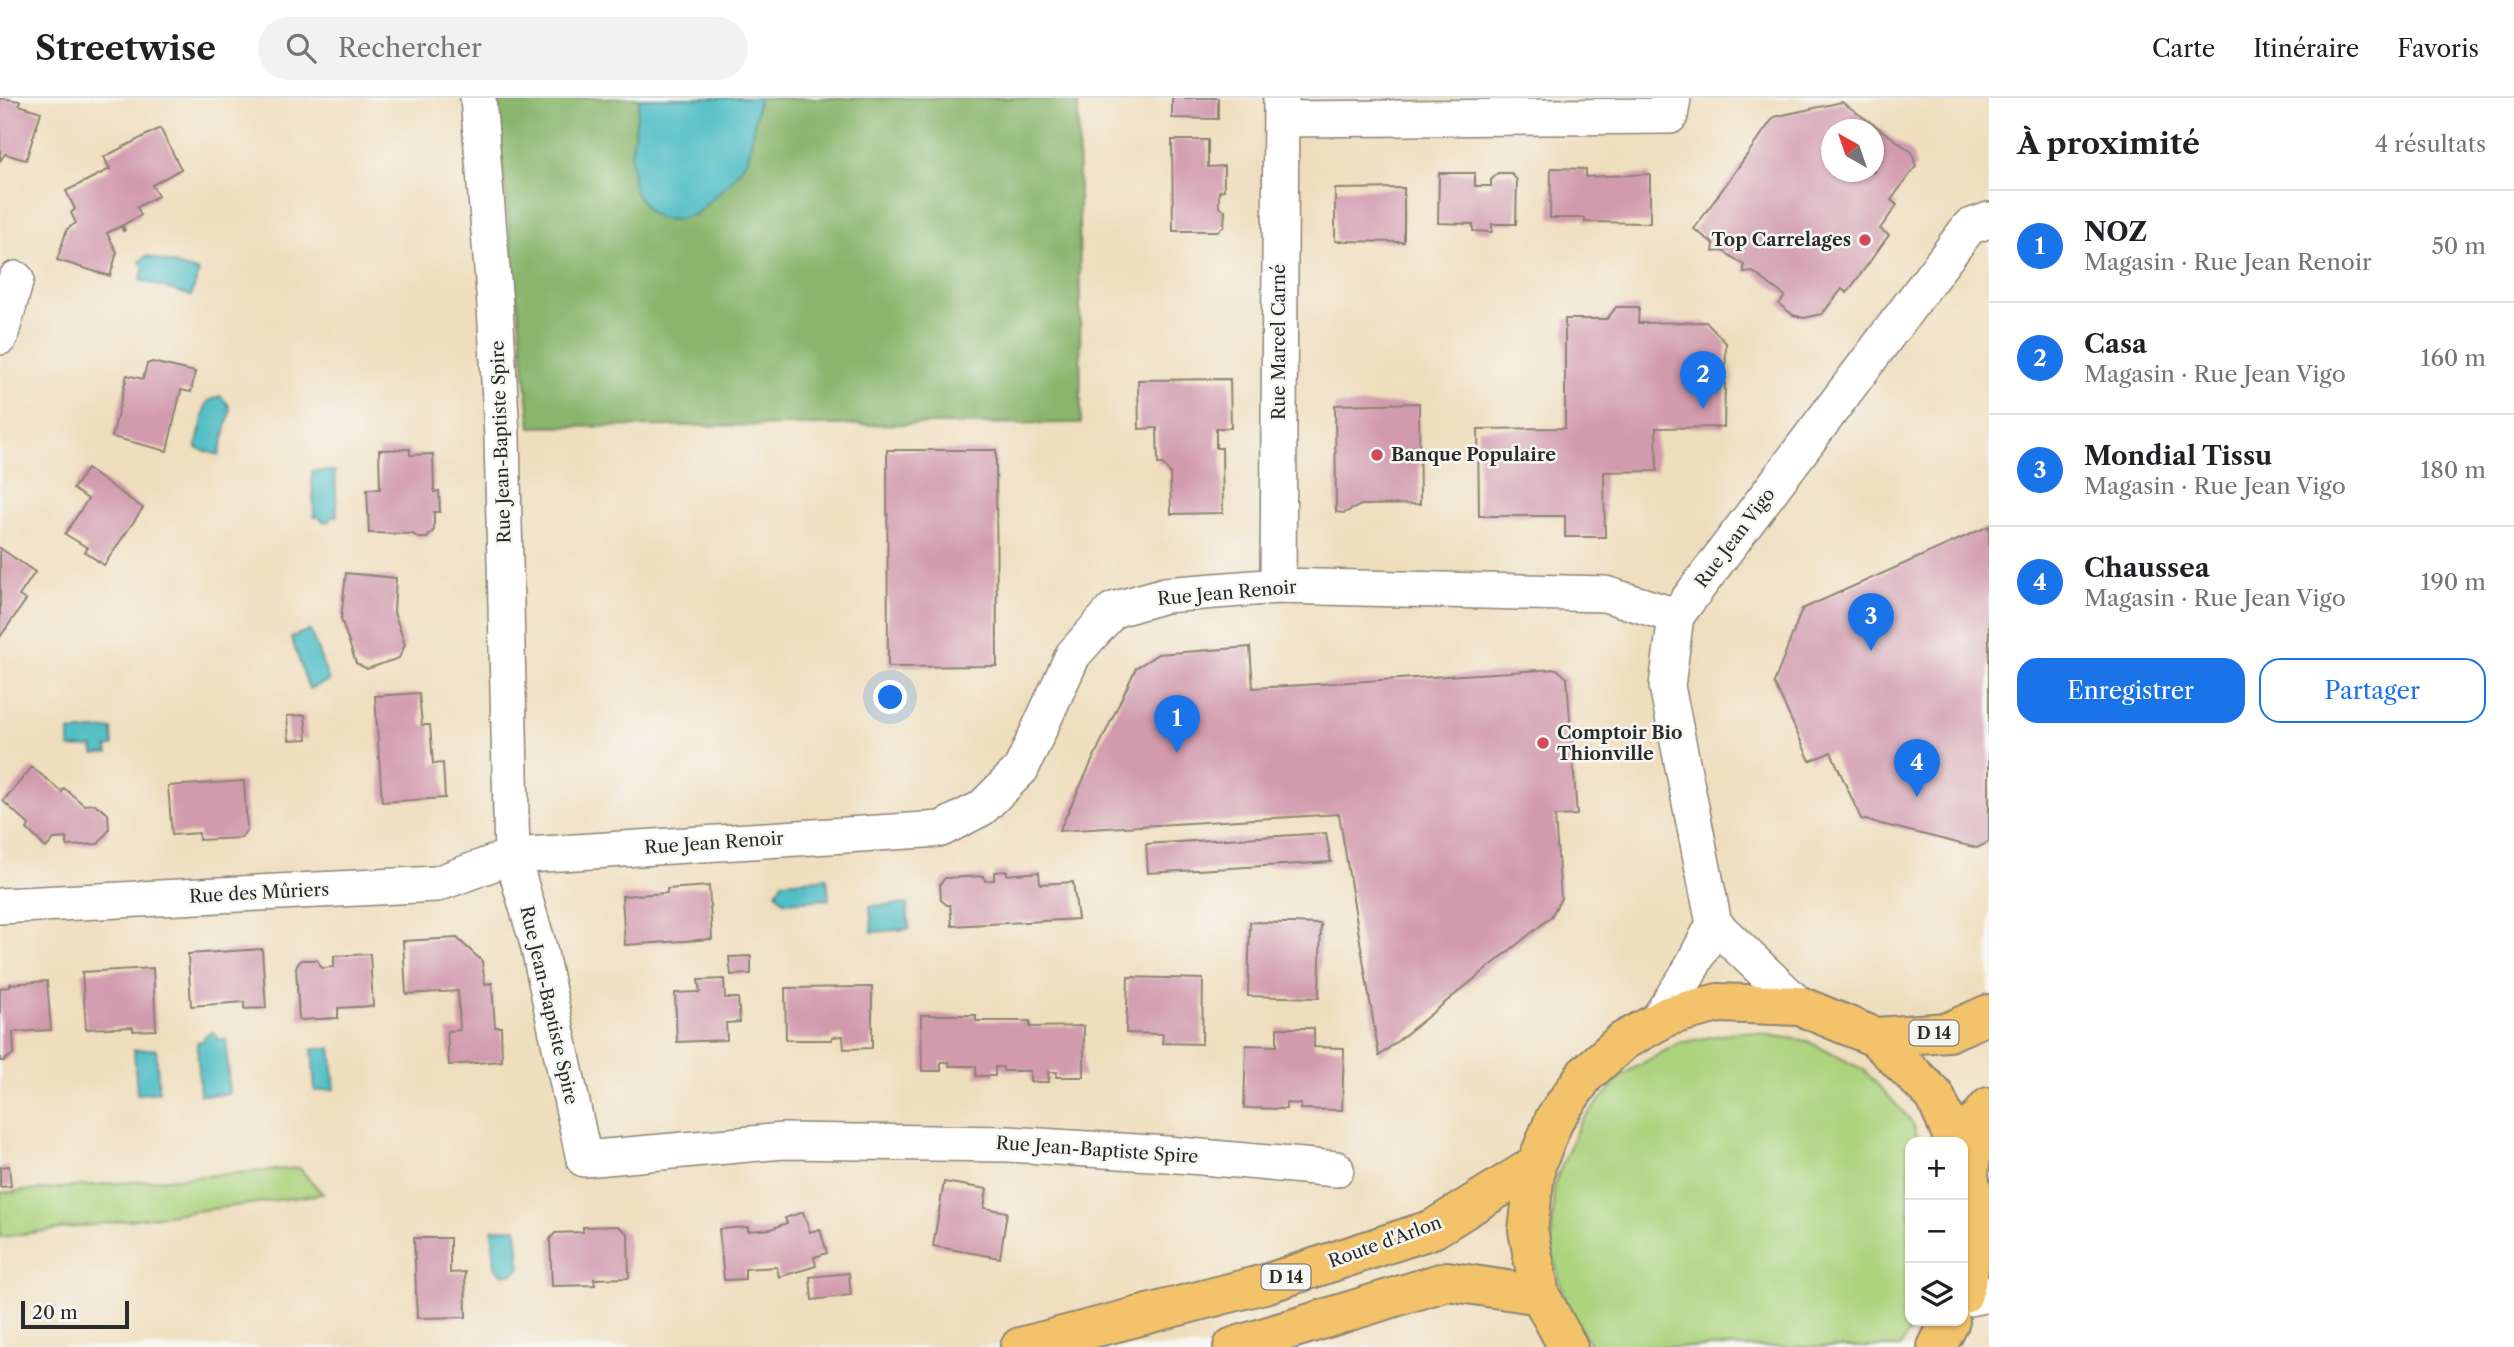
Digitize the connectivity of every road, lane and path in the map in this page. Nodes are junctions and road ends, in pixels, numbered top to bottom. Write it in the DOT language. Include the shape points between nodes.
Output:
graph roads {
  1 [pos="478,98"];
  2 [pos="1673,98"];
  3 [pos="1281,109"];
  4 [pos="1989,220"];
  5 [pos="16,279"];
  6 [pos="0,337"];
  7 [pos="1278,586"];
  8 [pos="1676,616"];
  9 [pos="513,856"];
  10 [pos="0,906"];
  11 [pos="1714,924"];
  12 [pos="1800,1006"];
  13 [pos="1989,1014"];
  14 [pos="1655,1024"];
  15 [pos="1875,1037"];
  16 [pos="1989,1107"];
  17 [pos="1953,1137"];
  18 [pos="1968,1142"];
  19 [pos="1536,1165"];
  20 [pos="1336,1168"];
  21 [pos="1968,1196"];
  22 [pos="1980,1252"];
  23 [pos="1968,1283"];
  24 [pos="1989,1294"];
  25 [pos="1540,1295"];
  26 [pos="1968,1296"];
  27 [pos="1948,1326"];
  28 [pos="1020,1347"];
  29 [pos="1233,1347"];
  30 [pos="1568,1347"];
  31 [pos="1937,1347"];
  1 -- 9 [label="street, Rue Jean-Baptiste Spire" via="501,424"];
  2 -- 3 [label="street" via="1670,116"];
  3 -- 7 [label="street, Rue Marcel Carné"];
  4 -- 8 [label="street, Rue Jean Vigo" via="1969,228"];
  5 -- 6 [label="street"];
  7 -- 8 [label="street, Rue Jean Renoir" via="1605,594"];
  7 -- 9 [label="street, Rue Jean Renoir" via="1165,595 1113,610 1073,655 1021,769 982,808 941,829"];
  8 -- 11 [label="street, Rue Jean Vigo" via="1667,686"];
  9 -- 10 [label="street, Rue des Mûriers" via="437,884"];
  9 -- 20 [label="street, Rue Jean-Baptiste Spire" via="538,944 584,1159 783,1141 1008,1144"];
  11 -- 12 [label="street"];
  11 -- 14 [label="street"];
  12 -- 14 [label="main road" via="1718,1003"];
  12 -- 15 [label="main road"];
  13 -- 15 [label="main road, D 14" via="1948,1032"];
  14 -- 19 [label="main road" via="1623,1041 1585,1075 1555,1118"];
  15 -- 17 [label="main road" via="1935,1097"];
  16 -- 18 [label="main road"];
  19 -- 25 [label="main road" via="1528,1230"];
  19 -- 28 [label="main road, Route d'Arlon / D 14" via="1433,1228 1268,1283"];
  21 -- 22 [label="main road"];
  22 -- 23 [label="main road"];
  24 -- 26 [label="street"];
  25 -- 29 [label="main road" via="1447,1281"];
  25 -- 30 [label="main road"];
  27 -- 31 [label="main road"];
}
